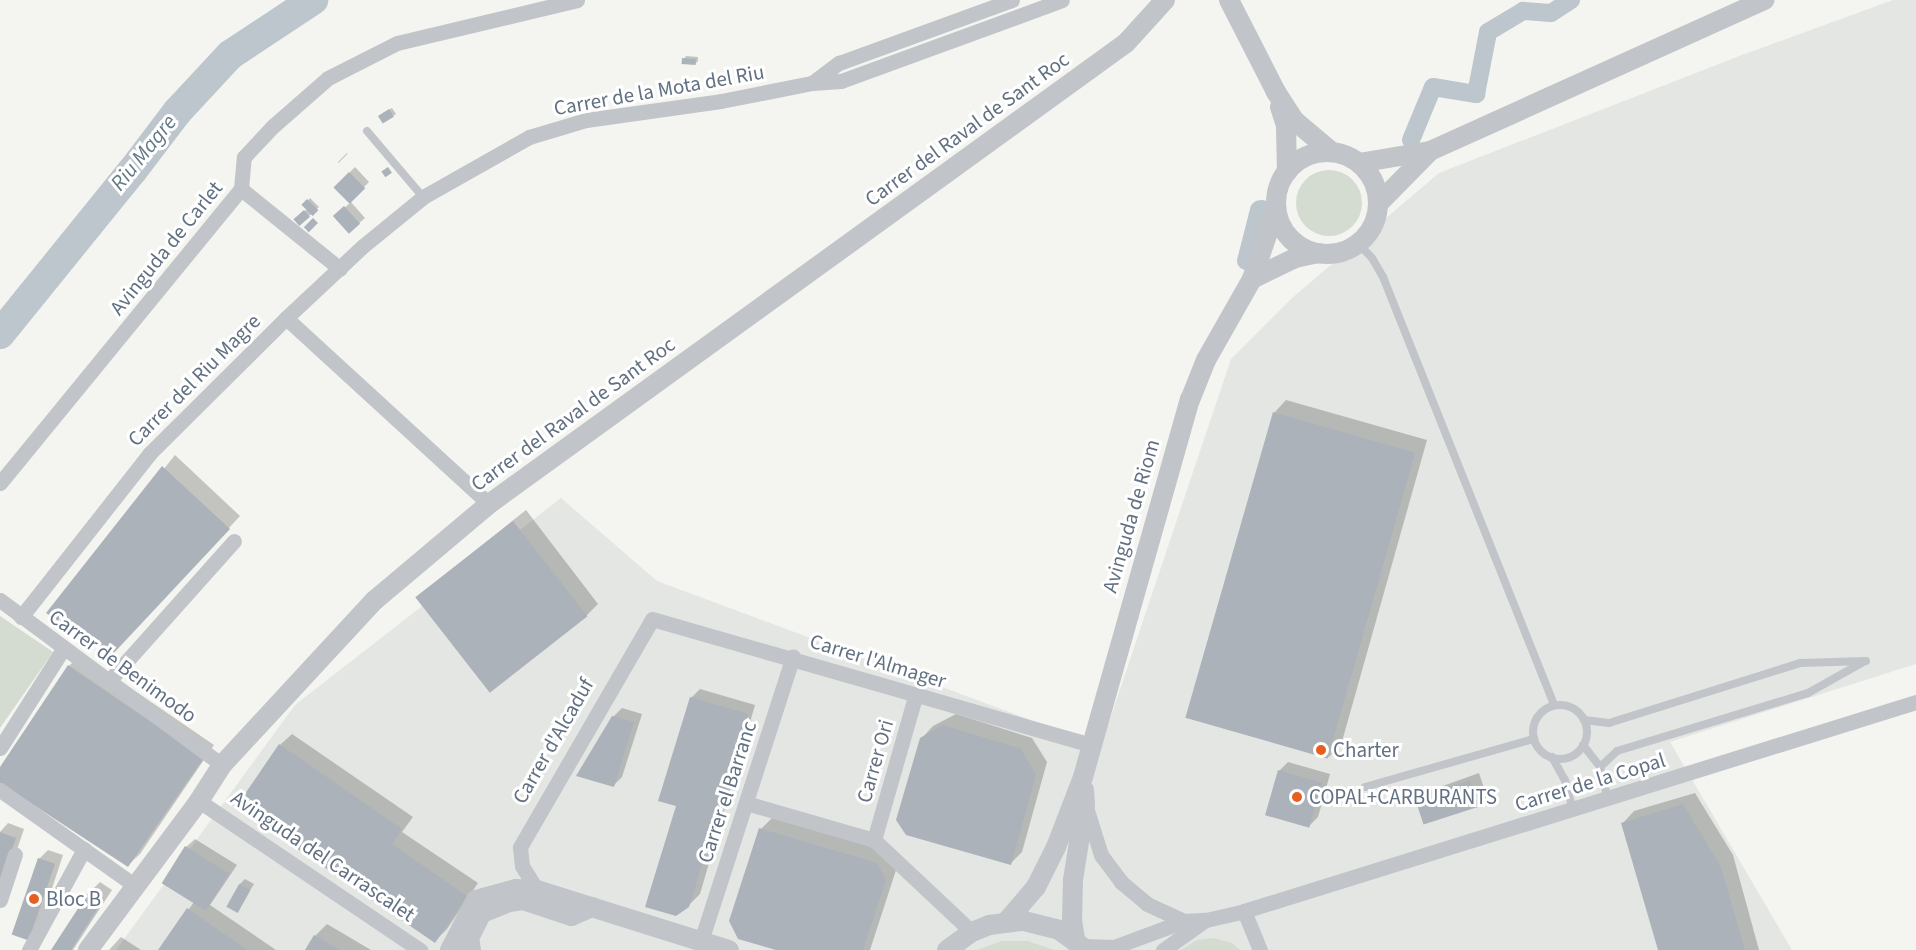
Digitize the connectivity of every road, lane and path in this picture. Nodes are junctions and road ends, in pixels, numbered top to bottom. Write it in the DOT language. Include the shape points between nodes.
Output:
graph roads {
  1 [pos="577,0"];
  2 [pos="1012,0"];
  3 [pos="1062,0"];
  4 [pos="1165,0"];
  5 [pos="1229,0"];
  6 [pos="1764,0"];
  7 [pos="812,83"];
  8 [pos="1276,92"];
  9 [pos="368,131"];
  10 [pos="1332,152"];
  11 [pos="1430,152"];
  12 [pos="1359,163"];
  13 [pos="1287,172"];
  14 [pos="241,189"];
  15 [pos="423,197"];
  16 [pos="1378,204"];
  17 [pos="1276,209"];
  18 [pos="1358,243"];
  19 [pos="1318,253"];
  20 [pos="340,268"];
  21 [pos="1252,279"];
  22 [pos="286,318"];
  23 [pos="0,483"];
  24 [pos="489,504"];
  25 [pos="234,541"];
  26 [pos="0,600"];
  27 [pos="21,616"];
  28 [pos="652,619"];
  29 [pos="63,649"];
  30 [pos="792,657"];
  31 [pos="108,682"];
  32 [pos="916,694"];
  33 [pos="1916,702"];
  34 [pos="1554,705"];
  35 [pos="1584,720"];
  36 [pos="1534,739"];
  37 [pos="1092,745"];
  38 [pos="1583,745"];
  39 [pos="0,748"];
  40 [pos="1552,757"];
  41 [pos="222,765"];
  42 [pos="1600,767"];
  43 [pos="1083,777"];
  44 [pos="1365,787"];
  45 [pos="0,790"];
  46 [pos="1608,798"];
  47 [pos="199,801"];
  48 [pos="746,803"];
  49 [pos="1085,804"];
  50 [pos="1573,809"];
  51 [pos="874,840"];
  52 [pos="84,849"];
  53 [pos="15,854"];
  54 [pos="134,885"];
  55 [pos="537,890"];
  56 [pos="0,900"];
  57 [pos="592,907"];
  58 [pos="1244,910"];
  59 [pos="1206,920"];
  60 [pos="1184,921"];
  61 [pos="1006,922"];
  62 [pos="972,932"];
  63 [pos="701,941"];
  64 [pos="1082,945"];
  65 [pos="29,950"];
  66 [pos="88,950"];
  67 [pos="420,950"];
  68 [pos="450,950"];
  69 [pos="471,950"];
  70 [pos="729,950"];
  71 [pos="947,950"];
  72 [pos="1163,950"];
  73 [pos="1260,950"];
  1 -- 14 [label="street, Avinguda de Carlet" via="397,43 328,78 244,157"];
  2 -- 7 [label="street, Carrer de la Mota del Riu" via="839,63"];
  3 -- 7 [label="street, Carrer de la Mota del Riu" via="841,81"];
  4 -- 24 [label="street, Carrer del Raval de Sant Roc" via="1126,43"];
  5 -- 8 [label="street"];
  6 -- 11 [label="street"];
  7 -- 15 [label="street, Carrer de la Mota del Riu" via="721,101 586,120 530,136"];
  8 -- 10 [label="street" via="1295,121"];
  8 -- 13 [label="street" via="1286,126"];
  9 -- 15 [label="lane"];
  10 -- 12 [label="street"];
  10 -- 13 [label="street" via="1315,153 1299,160"];
  11 -- 12 [label="street"];
  11 -- 16 [label="street"];
  12 -- 16 [label="street" via="1376,189"];
  13 -- 17 [label="street" via="1276,196"];
  14 -- 20 [label="street"];
  14 -- 23 [label="street, Avinguda de Carlet"];
  15 -- 20 [label="street, Carrer del Riu Magre"];
  16 -- 18 [label="street" via="1375,219"];
  17 -- 19 [label="street" via="1290,238 1302,248"];
  17 -- 21 [label="street, Avinguda de Riom"];
  18 -- 19 [label="street" via="1339,252"];
  18 -- 34 [label="lane" via="1383,277"];
  19 -- 21 [label="street" via="1295,258"];
  20 -- 22 [label="street, Carrer del Riu Magre"];
  21 -- 37 [label="street, Avinguda de Riom" via="1206,360 1190,400"];
  22 -- 24 [label="street"];
  22 -- 27 [label="street, Carrer del Riu Magre" via="150,453"];
  24 -- 41 [label="street, Carrer del Raval de Sant Roc" via="375,600"];
  25 -- 31 [label="street"];
  26 -- 27 [label="street, Carrer de Benimodo"];
  27 -- 29 [label="street, Carrer de Benimodo"];
  28 -- 30 [label="street, Carrer l'Almager"];
  28 -- 55 [label="street, Carrer d'Alcaduf" via="520,847 522,866"];
  29 -- 31 [label="street, Carrer de Benimodo"];
  29 -- 39 [label="street"];
  30 -- 32 [label="street, Carrer l'Almager"];
  30 -- 48 [label="street, Carrer el Barranc"];
  31 -- 41 [label="street, Carrer de Benimodo"];
  32 -- 37 [label="street, Carrer l'Almager"];
  32 -- 51 [label="street, Carrer Ori"];
  33 -- 46 [label="street, Carrer de la Copal"];
  34 -- 35 [label="lane" via="1572,707"];
  34 -- 36 [label="lane" via="1539,714"];
  35 -- 38 [label="lane"];
  35 -- 42 [label="lane" via="1609,723 1800,663 1866,661 1808,693 1617,751"];
  36 -- 40 [label="lane" via="1544,754"];
  36 -- 44 [label="lane"];
  37 -- 43 [label="street, Avinguda de Riom"];
  38 -- 40 [label="lane" via="1570,757"];
  38 -- 42 [label="lane"];
  40 -- 50 [label="lane"];
  41 -- 47 [label="street, Carrer del Raval de Sant Roc"];
  42 -- 46 [label="lane"];
  43 -- 49 [label="street, Avinguda de Riom"];
  43 -- 61 [label="street, Avinguda de Riom" via="1047,868"];
  45 -- 52 [label="street"];
  46 -- 50 [label="street, Carrer de la Copal"];
  47 -- 54 [label="street, Carrer del Raval de Sant Roc"];
  47 -- 67 [label="street, Avinguda del Carrascalet"];
  48 -- 51 [label="street"];
  48 -- 63 [label="street, Carrer el Barranc"];
  49 -- 60 [label="street, Carrer de la Copal" via="1101,855 1121,882 1147,904"];
  49 -- 64 [label="street, Avinguda de Riom" via="1073,880 1072,921"];
  50 -- 58 [label="street, Carrer de la Copal"];
  51 -- 62 [label="street"];
  52 -- 54 [label="street"];
  52 -- 65 [label="street"];
  53 -- 56 [label="street"];
  54 -- 66 [label="street, Carrer del Raval de Sant Roc"];
  55 -- 57 [label="street"];
  55 -- 68 [label="street" via="516,889 476,900"];
  57 -- 63 [label="street"];
  57 -- 69 [label="street" via="571,916 523,900 509,902 482,913 469,938"];
  58 -- 59 [label="street, Carrer de la Copal"];
  58 -- 73 [label="street"];
  59 -- 60 [label="street, Carrer de la Copal"];
  59 -- 72 [label="street, Carrer de la Copal"];
  60 -- 64 [label="street, Carrer de la Copal" via="1114,947"];
  61 -- 62 [label="street"];
  61 -- 64 [label="street" via="1042,924"];
  62 -- 71 [label="street"];
  63 -- 70 [label="street"];
}
